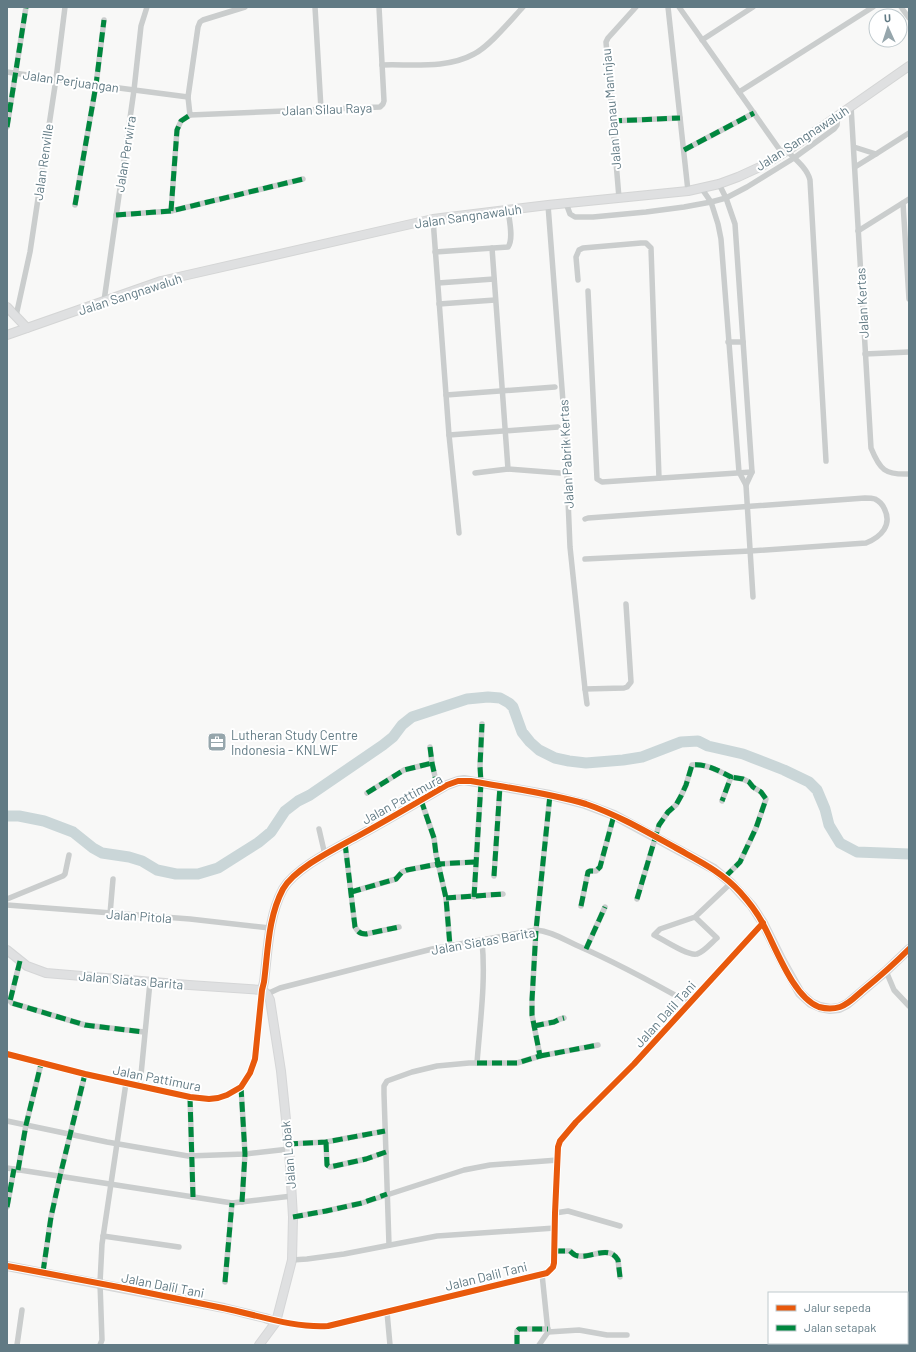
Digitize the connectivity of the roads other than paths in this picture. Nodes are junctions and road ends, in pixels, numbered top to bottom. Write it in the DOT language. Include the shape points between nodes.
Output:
graph roads {
  1 [pos="26,7"];
  2 [pos="65,7"];
  3 [pos="147,7"];
  4 [pos="245,7"];
  5 [pos="315,7"];
  6 [pos="379,7"];
  7 [pos="523,7"];
  8 [pos="636,7"];
  9 [pos="668,7"];
  10 [pos="679,7"];
  11 [pos="753,7"];
  12 [pos="873,7"];
  13 [pos="901,7"];
  14 [pos="909,18"];
  15 [pos="104,20"];
  16 [pos="702,40"];
  17 [pos="382,65"];
  18 [pos="909,66"];
  19 [pos="7,72"];
  20 [pos="15,73"];
  21 [pos="56,79"];
  22 [pos="96,86"];
  23 [pos="134,90"];
  24 [pos="739,92"];
  25 [pos="188,97"];
  26 [pos="851,106"];
  27 [pos="321,109"];
  28 [pos="754,113"];
  29 [pos="190,115"];
  30 [pos="838,115"];
  31 [pos="680,118"];
  32 [pos="612,121"];
  33 [pos="7,127"];
  34 [pos="909,133"];
  35 [pos="854,147"];
  36 [pos="684,150"];
  37 [pos="784,152"];
  38 [pos="876,154"];
  39 [pos="794,158"];
  40 [pos="855,167"];
  41 [pos="303,179"];
  42 [pos="719,184"];
  43 [pos="702,189"];
  44 [pos="688,191"];
  45 [pos="619,198"];
  46 [pos="726,198"];
  47 [pos="909,199"];
  48 [pos="711,202"];
  49 [pos="903,202"];
  50 [pos="566,203"];
  51 [pos="75,205"];
  52 [pos="548,205"];
  53 [pos="508,210"];
  54 [pos="171,211"];
  55 [pos="116,215"];
  56 [pos="433,219"];
  57 [pos="907,227"];
  58 [pos="858,231"];
  59 [pos="492,248"];
  60 [pos="436,252"];
  61 [pos="494,279"];
  62 [pos="578,280"];
  63 [pos="438,283"];
  64 [pos="588,291"];
  65 [pos="909,298"];
  66 [pos="495,300"];
  67 [pos="104,301"];
  68 [pos="439,304"];
  69 [pos="7,307"];
  70 [pos="16,316"];
  71 [pos="27,328"];
  72 [pos="7,336"];
  73 [pos="728,342"];
  74 [pos="743,342"];
  75 [pos="909,352"];
  76 [pos="865,354"];
  77 [pos="555,387"];
  78 [pos="502,391"];
  79 [pos="446,395"];
  80 [pos="558,427"];
  81 [pos="505,431"];
  82 [pos="449,435"];
  83 [pos="826,461"];
  84 [pos="508,469"];
  85 [pos="560,472"];
  86 [pos="739,472"];
  87 [pos="752,472"];
  88 [pos="475,473"];
  89 [pos="909,474"];
  90 [pos="659,478"];
  91 [pos="746,485"];
  92 [pos="748,507"];
  93 [pos="585,519"];
  94 [pos="458,533"];
  95 [pos="750,553"];
  96 [pos="585,559"];
  97 [pos="753,597"];
  98 [pos="626,604"];
  99 [pos="584,689"];
  100 [pos="587,704"];
  101 [pos="482,724"];
  102 [pos="430,747"];
  103 [pos="432,763"];
  104 [pos="731,777"];
  105 [pos="481,783"];
  106 [pos="500,786"];
  107 [pos="438,790"];
  108 [pos="366,792"];
  109 [pos="550,795"];
  110 [pos="421,800"];
  111 [pos="722,801"];
  112 [pos="614,815"];
  113 [pos="319,829"];
  114 [pos="656,837"];
  115 [pos="345,843"];
  116 [pos="69,855"];
  117 [pos="325,855"];
  118 [pos="476,862"];
  119 [pos="438,864"];
  120 [pos="494,876"];
  121 [pos="113,879"];
  122 [pos="728,880"];
  123 [pos="351,892"];
  124 [pos="504,894"];
  125 [pos="474,897"];
  126 [pos="446,898"];
  127 [pos="7,899"];
  128 [pos="637,899"];
  129 [pos="7,905"];
  130 [pos="581,906"];
  131 [pos="605,907"];
  132 [pos="110,914"];
  133 [pos="695,916"];
  134 [pos="763,923"];
  135 [pos="399,927"];
  136 [pos="270,928"];
  137 [pos="536,930"];
  138 [pos="482,941"];
  139 [pos="450,946"];
  140 [pos="586,949"];
  141 [pos="909,949"];
  142 [pos="7,950"];
  143 [pos="20,961"];
  144 [pos="884,973"];
  145 [pos="150,982"];
  146 [pos="264,992"];
  147 [pos="9,993"];
  148 [pos="689,1003"];
  149 [pos="909,1006"];
  150 [pos="564,1018"];
  151 [pos="534,1026"];
  152 [pos="144,1032"];
  153 [pos="598,1045"];
  154 [pos="7,1054"];
  155 [pos="540,1056"];
  156 [pos="477,1063"];
  157 [pos="40,1064"];
  158 [pos="85,1074"];
  159 [pos="126,1083"];
  160 [pos="140,1085"];
  161 [pos="241,1087"];
  162 [pos="190,1097"];
  163 [pos="7,1121"];
  164 [pos="26,1126"];
  165 [pos="385,1131"];
  166 [pos="70,1135"];
  167 [pos="326,1142"];
  168 [pos="117,1144"];
  169 [pos="289,1146"];
  170 [pos="386,1152"];
  171 [pos="246,1154"];
  172 [pos="192,1156"];
  173 [pos="558,1160"];
  174 [pos="7,1168"];
  175 [pos="16,1169"];
  176 [pos="60,1176"];
  177 [pos="111,1184"];
  178 [pos="387,1194"];
  179 [pos="193,1196"];
  180 [pos="292,1196"];
  181 [pos="242,1202"];
  182 [pos="232,1203"];
  183 [pos="7,1208"];
  184 [pos="555,1214"];
  185 [pos="293,1217"];
  186 [pos="620,1226"];
  187 [pos="555,1228"];
  188 [pos="103,1236"];
  189 [pos="389,1245"];
  190 [pos="179,1248"];
  191 [pos="555,1251"];
  192 [pos="292,1260"];
  193 [pos="7,1266"];
  194 [pos="43,1272"];
  195 [pos="542,1274"];
  196 [pos="620,1277"];
  197 [pos="225,1282"];
  198 [pos="100,1283"];
  199 [pos="22,1310"];
  200 [pos="387,1312"];
  201 [pos="276,1322"];
  202 [pos="548,1330"];
  203 [pos="627,1335"];
  204 [pos="17,1345"];
  205 [pos="100,1345"];
  206 [pos="259,1345"];
  207 [pos="390,1345"];
  208 [pos="516,1345"];
  209 [pos="539,1345"];
  1 -- 20 [label="street"];
  2 -- 21 [label="street, Jalan Renville"];
  3 -- 23 [label="street, Jalan Perwira" via="141,26"];
  4 -- 25 [label="street" via="200,22"];
  5 -- 27 [label="street"];
  6 -- 17 [label="street, Jalan Silau Raya"];
  7 -- 17 [label="street" via="484,48 474,54 440,64"];
  8 -- 32 [label="street, Jalan Danau Maninjau" via="606,40"];
  9 -- 31 [label="street"];
  10 -- 16 [label="street"];
  11 -- 16 [label="street"];
  12 -- 24 [label="street"];
  13 -- 14 [label="street"];
  15 -- 22 [label="street"];
  16 -- 24 [label="street"];
  17 -- 27 [label="street, Jalan Silau Raya" via="384,101 380,107"];
  18 -- 26 [label="street, Jalan Sangnawaluh"];
  19 -- 20 [label="street, Jalan Perjuangan"];
  20 -- 21 [label="street, Jalan Perjuangan"];
  20 -- 33 [label="street"];
  21 -- 22 [label="street, Jalan Perjuangan"];
  21 -- 70 [label="street, Jalan Renville" via="30,252"];
  22 -- 23 [label="street, Jalan Perjuangan"];
  22 -- 51 [label="street"];
  23 -- 25 [label="street, Jalan Perjuangan"];
  23 -- 55 [label="street, Jalan Perwira"];
  24 -- 28 [label="street"];
  25 -- 29 [label="street"];
  26 -- 30 [label="street, Jalan Sangnawaluh"];
  26 -- 35 [label="street, Jalan Kertas"];
  27 -- 29 [label="street, Jalan Silau Raya"];
  28 -- 36 [label="street"];
  28 -- 37 [label="street"];
  29 -- 54 [label="street" via="181,121 177,130"];
  30 -- 37 [label="street, Jalan Sangnawaluh"];
  30 -- 39 [label="street" via="834,130"];
  31 -- 32 [label="street"];
  31 -- 36 [label="street"];
  32 -- 45 [label="street, Jalan Danau Maninjau"];
  34 -- 38 [label="street"];
  35 -- 38 [label="street"];
  35 -- 40 [label="street, Jalan Kertas"];
  36 -- 44 [label="street"];
  37 -- 39 [label="street"];
  37 -- 42 [label="street, Jalan Sangnawaluh" via="756,169"];
  38 -- 40 [label="street"];
  39 -- 46 [label="street"];
  39 -- 83 [label="street" via="810,180"];
  40 -- 58 [label="street, Jalan Kertas"];
  41 -- 54 [label="street"];
  42 -- 43 [label="street, Jalan Sangnawaluh"];
  42 -- 46 [label="street"];
  43 -- 44 [label="street, Jalan Sangnawaluh"];
  43 -- 48 [label="street"];
  44 -- 45 [label="street, Jalan Sangnawaluh"];
  45 -- 50 [label="street, Jalan Sangnawaluh"];
  46 -- 48 [label="street"];
  46 -- 74 [label="street" via="735,224"];
  47 -- 49 [label="street"];
  48 -- 50 [label="street" via="593,217 575,217 570,214"];
  48 -- 73 [label="street" via="721,239"];
  49 -- 57 [label="street"];
  49 -- 58 [label="street"];
  50 -- 52 [label="street, Jalan Sangnawaluh"];
  52 -- 53 [label="street, Jalan Sangnawaluh"];
  52 -- 99 [label="street, Jalan Pabrik Kertas" via="565,428 570,547"];
  53 -- 56 [label="street, Jalan Sangnawaluh"];
  53 -- 59 [label="street" via="510,245"];
  54 -- 55 [label="street"];
  55 -- 67 [label="street, Jalan Perwira"];
  56 -- 60 [label="street"];
  56 -- 67 [label="street, Jalan Sangnawaluh" via="161,281"];
  57 -- 65 [label="street"];
  58 -- 76 [label="street, Jalan Kertas"];
  59 -- 60 [label="street"];
  59 -- 61 [label="street"];
  60 -- 63 [label="street"];
  61 -- 63 [label="street"];
  61 -- 66 [label="street"];
  62 -- 90 [label="street" via="576,257 583,248 646,243 651,248"];
  63 -- 68 [label="street"];
  64 -- 90 [label="street" via="597,479 602,482"];
  66 -- 68 [label="street"];
  66 -- 78 [label="street"];
  67 -- 71 [label="street, Jalan Sangnawaluh"];
  68 -- 79 [label="street"];
  69 -- 70 [label="street"];
  70 -- 71 [label="street"];
  71 -- 72 [label="street, Jalan Sangnawaluh"];
  73 -- 74 [label="street"];
  73 -- 86 [label="street"];
  74 -- 87 [label="street"];
  75 -- 76 [label="street"];
  76 -- 89 [label="street, Jalan Kertas" via="871,448 878,463 886,471"];
  77 -- 78 [label="street"];
  78 -- 79 [label="street"];
  78 -- 81 [label="street"];
  79 -- 82 [label="street"];
  80 -- 81 [label="street"];
  81 -- 82 [label="street"];
  81 -- 84 [label="street"];
  82 -- 94 [label="street"];
  84 -- 85 [label="street"];
  84 -- 88 [label="street"];
  86 -- 87 [label="street"];
  86 -- 90 [label="street"];
  86 -- 91 [label="street"];
  87 -- 91 [label="street"];
  91 -- 92 [label="street"];
  92 -- 93 [label="street"];
  92 -- 95 [label="street"];
  92 -- 95 [label="street" via="865,498 875,499 881,503 887,518 882,533 875,540 866,543"];
  95 -- 96 [label="street"];
  95 -- 97 [label="street"];
  98 -- 99 [label="street" via="631,682 624,688"];
  99 -- 100 [label="street, Jalan Pabrik Kertas"];
  101 -- 105 [label="street"];
  102 -- 103 [label="street"];
  103 -- 107 [label="street"];
  103 -- 108 [label="street" via="404,770"];
  104 -- 111 [label="street"];
  104 -- 114 [label="street" via="703,766 692,765 681,796 659,825"];
  104 -- 122 [label="street" via="749,782 766,798 756,828 740,862"];
  105 -- 106 [label="street, Jalan Pattimura"];
  105 -- 107 [label="street, Jalan Pattimura" via="464,780"];
  105 -- 118 [label="street"];
  106 -- 109 [label="street, Jalan Pattimura"];
  106 -- 120 [label="street"];
  107 -- 110 [label="street, Jalan Pattimura"];
  109 -- 112 [label="street, Jalan Pattimura" via="586,804"];
  109 -- 137 [label="street"];
  110 -- 115 [label="street, Jalan Pattimura"];
  110 -- 119 [label="street" via="434,838"];
  112 -- 114 [label="street, Jalan Pattimura"];
  112 -- 130 [label="street" via="600,868 588,872"];
  113 -- 117 [label="street"];
  114 -- 122 [label="street, Jalan Pattimura" via="714,869"];
  114 -- 128 [label="street"];
  115 -- 117 [label="street, Jalan Pattimura"];
  115 -- 123 [label="street"];
  116 -- 127 [label="street" via="66,874"];
  117 -- 136 [label="street, Jalan Pattimura" via="290,879 278,898"];
  118 -- 119 [label="street"];
  118 -- 125 [label="street"];
  119 -- 123 [label="street" via="404,870 396,879"];
  119 -- 126 [label="street"];
  121 -- 132 [label="street"];
  122 -- 133 [label="street"];
  122 -- 134 [label="street, Jalan Pattimura" via="752,906"];
  123 -- 135 [label="street" via="355,927 358,932 366,934"];
  124 -- 125 [label="street"];
  125 -- 126 [label="street"];
  126 -- 139 [label="street"];
  129 -- 132 [label="street, Jalan Pitola"];
  131 -- 140 [label="street"];
  132 -- 136 [label="street, Jalan Pitola"];
  133 -- 133 [label="street" via="660,929 654,935 690,954 698,954 717,938"];
  134 -- 144 [label="street, Jalan Pattimura" via="800,993 820,1007 830,1009 847,1004"];
  134 -- 148 [label="street, Jalan Dalil Tani"];
  136 -- 146 [label="street, Jalan Pattimura"];
  137 -- 138 [label="street, Jalan Siatas Barita"];
  137 -- 140 [label="street, Jalan Siatas Barita" via="549,932"];
  137 -- 151 [label="street" via="532,1000"];
  138 -- 139 [label="street, Jalan Siatas Barita"];
  138 -- 156 [label="street" via="483,995"];
  139 -- 146 [label="street, Jalan Siatas Barita"];
  140 -- 148 [label="street, Jalan Siatas Barita"];
  141 -- 144 [label="street, Jalan Pattimura"];
  142 -- 143 [label="street, Jalan Siatas Barita"];
  143 -- 145 [label="street, Jalan Siatas Barita" via="46,973"];
  143 -- 147 [label="street"];
  144 -- 149 [label="street" via="894,990"];
  145 -- 146 [label="street, Jalan Siatas Barita"];
  145 -- 152 [label="street"];
  146 -- 161 [label="street, Jalan Pattimura" via="256,1059"];
  146 -- 169 [label="street, Jalan Lobak" via="270,1000"];
  147 -- 152 [label="street" via="12,1002 85,1025"];
  148 -- 173 [label="street, Jalan Dalil Tani" via="634,1064 563,1136 558,1147"];
  150 -- 151 [label="street"];
  151 -- 155 [label="street"];
  152 -- 160 [label="street"];
  153 -- 155 [label="street"];
  154 -- 157 [label="street, Jalan Pattimura"];
  155 -- 156 [label="street" via="517,1063"];
  156 -- 165 [label="street" via="437,1066 387,1081 384,1086"];
  157 -- 158 [label="street, Jalan Pattimura"];
  157 -- 164 [label="street"];
  158 -- 159 [label="street, Jalan Pattimura"];
  158 -- 166 [label="street"];
  159 -- 160 [label="street, Jalan Pattimura"];
  159 -- 168 [label="street"];
  160 -- 162 [label="street, Jalan Pattimura"];
  161 -- 162 [label="street, Jalan Pattimura" via="218,1098"];
  161 -- 171 [label="street"];
  162 -- 172 [label="street"];
  163 -- 164 [label="street"];
  164 -- 166 [label="street"];
  164 -- 175 [label="street"];
  165 -- 167 [label="street"];
  165 -- 170 [label="street"];
  166 -- 168 [label="street"];
  166 -- 176 [label="street"];
  167 -- 169 [label="street"];
  167 -- 170 [label="street" via="327,1165 330,1167"];
  168 -- 172 [label="street"];
  168 -- 177 [label="street"];
  169 -- 171 [label="street"];
  169 -- 180 [label="street, Jalan Lobak"];
  170 -- 178 [label="street"];
  171 -- 172 [label="street"];
  171 -- 181 [label="street"];
  172 -- 179 [label="street"];
  173 -- 178 [label="street" via="490,1165 464,1170"];
  173 -- 184 [label="street, Jalan Dalil Tani"];
  174 -- 175 [label="street"];
  175 -- 176 [label="street"];
  175 -- 183 [label="street"];
  176 -- 177 [label="street"];
  176 -- 194 [label="street"];
  177 -- 179 [label="street"];
  177 -- 188 [label="street"];
  178 -- 185 [label="street" via="333,1210"];
  178 -- 189 [label="street"];
  179 -- 182 [label="street"];
  180 -- 181 [label="street"];
  180 -- 185 [label="street, Jalan Lobak"];
  181 -- 182 [label="street"];
  182 -- 197 [label="street"];
  184 -- 186 [label="street" via="568,1211"];
  184 -- 187 [label="street, Jalan Dalil Tani"];
  185 -- 192 [label="street, Jalan Lobak"];
  187 -- 189 [label="street" via="437,1236"];
  187 -- 191 [label="street, Jalan Dalil Tani"];
  188 -- 190 [label="street"];
  188 -- 198 [label="street"];
  189 -- 192 [label="street"];
  191 -- 195 [label="street, Jalan Dalil Tani" via="553,1267"];
  191 -- 196 [label="street" via="570,1251 579,1256 611,1254 617,1257"];
  192 -- 201 [label="street, Jalan Lobak"];
  193 -- 194 [label="street, Jalan Dalil Tani"];
  194 -- 198 [label="street, Jalan Dalil Tani"];
  195 -- 200 [label="street, Jalan Dalil Tani"];
  195 -- 202 [label="street"];
  198 -- 201 [label="street, Jalan Dalil Tani" via="224,1308"];
  198 -- 205 [label="street"];
  199 -- 204 [label="street"];
  200 -- 201 [label="street, Jalan Dalil Tani" via="328,1326"];
  200 -- 207 [label="street"];
  201 -- 206 [label="street"];
  202 -- 203 [label="street" via="579,1330 607,1336"];
  202 -- 208 [label="street" via="519,1329"];
  202 -- 209 [label="street"];
}
